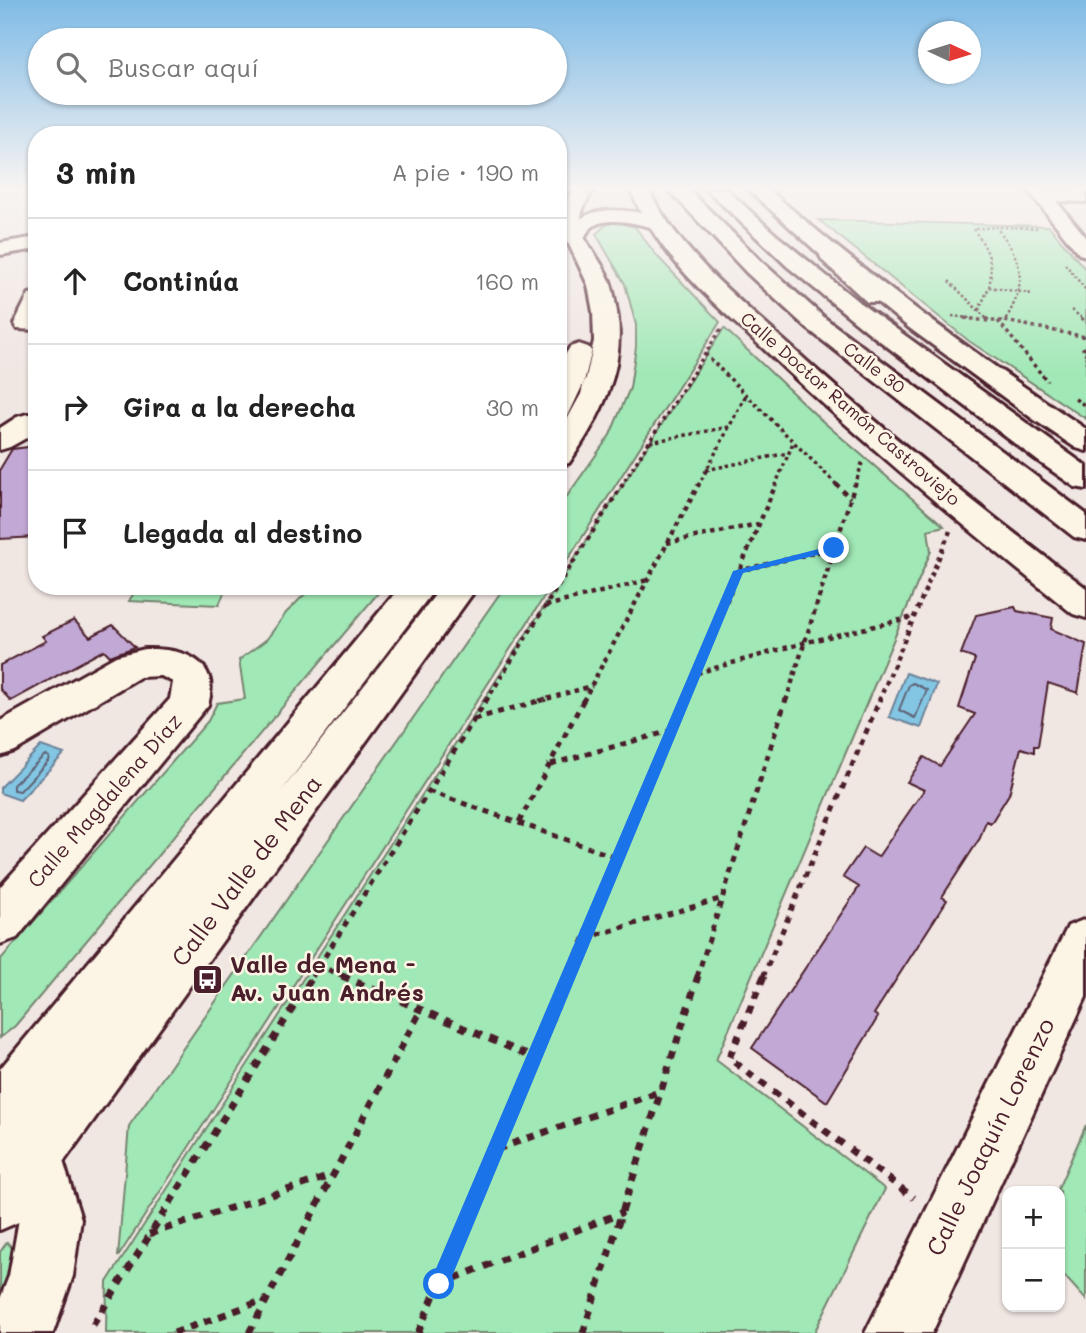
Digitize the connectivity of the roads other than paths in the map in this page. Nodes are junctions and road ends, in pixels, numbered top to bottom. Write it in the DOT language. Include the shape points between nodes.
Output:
graph roads {
  1 [pos="569,251"];
  2 [pos="680,251"];
  3 [pos="707,251"];
  4 [pos="738,251"];
  5 [pos="784,251"];
  6 [pos="826,251"];
  7 [pos="567,252"];
  8 [pos="28,254"];
  9 [pos="831,256"];
  10 [pos="0,266"];
  11 [pos="567,391"];
  12 [pos="28,423"];
  13 [pos="0,441"];
  14 [pos="1086,442"];
  15 [pos="567,444"];
  16 [pos="1082,478"];
  17 [pos="1076,523"];
  18 [pos="413,595"];
  19 [pos="454,595"];
  20 [pos="1086,606"];
  21 [pos="0,740"];
  22 [pos="0,922"];
  23 [pos="1086,942"];
  24 [pos="8,1151"];
  25 [pos="20,1333"];
  26 [pos="898,1333"];
  1 -- 15 [label="main road" via="601,290 606,358 588,412"];
  2 -- 20 [label="main road, Calle Doctor Ramón Castroviejo" via="798,368 939,490"];
  3 -- 17 [label="main road" via="790,328 904,410"];
  4 -- 17 [label="main road, Calle 30" via="817,324"];
  5 -- 16 [label="main road, Calle 30" via="865,319"];
  6 -- 9 [label="main road"];
  7 -- 11 [label="main road" via="581,314 573,378"];
  8 -- 10 [label="main road"];
  9 -- 14 [label="main road" via="1018,397"];
  9 -- 16 [label="main road" via="897,317 1024,418"];
  12 -- 13 [label="main road"];
  18 -- 24 [label="main road, Calle Valle de Mena"];
  19 -- 24 [label="main road, Calle Valle de Mena"];
  21 -- 22 [label="main road, Calle Magdalena Díaz" via="131,666 165,662 192,678 188,705"];
  23 -- 26 [label="main road, Calle Joaquín Lorenzo"];
  24 -- 25 [label="main road" via="50,1219 41,1276"];
}
